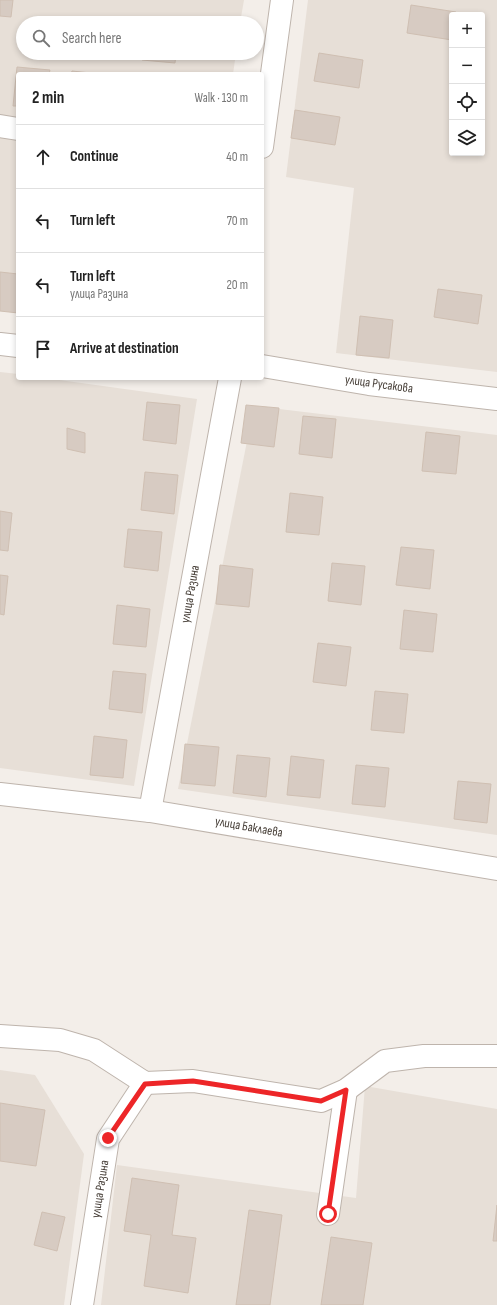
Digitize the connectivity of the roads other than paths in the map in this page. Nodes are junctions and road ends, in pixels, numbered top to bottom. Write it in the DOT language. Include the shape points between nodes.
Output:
graph roads {
  1 [pos="282,0"];
  2 [pos="0,126"];
  3 [pos="16,129"];
  4 [pos="264,132"];
  5 [pos="0,344"];
  6 [pos="16,346"];
  7 [pos="264,366"];
  8 [pos="230,380"];
  9 [pos="497,399"];
  10 [pos="0,794"];
  11 [pos="150,811"];
  12 [pos="497,869"];
  13 [pos="0,1036"];
  14 [pos="497,1056"];
  15 [pos="145,1084"];
  16 [pos="346,1090"];
  17 [pos="328,1214"];
  18 [pos="82,1305"];
  1 -- 4 [label="street"];
  2 -- 3 [label="street"];
  5 -- 6 [label="street"];
  7 -- 9 [label="street, улица Русакова" via="369,384"];
  8 -- 11 [label="street, улица Разина"];
  10 -- 11 [label="street, улица Баклаева"];
  11 -- 12 [label="street, улица Баклаева"];
  13 -- 15 [label="street" via="60,1040 94,1050"];
  14 -- 16 [label="street" via="424,1056 385,1061"];
  15 -- 16 [label="street" via="193,1081 321,1101"];
  15 -- 18 [label="street, улица Разина" via="108,1138"];
  16 -- 17 [label="street"];
}
